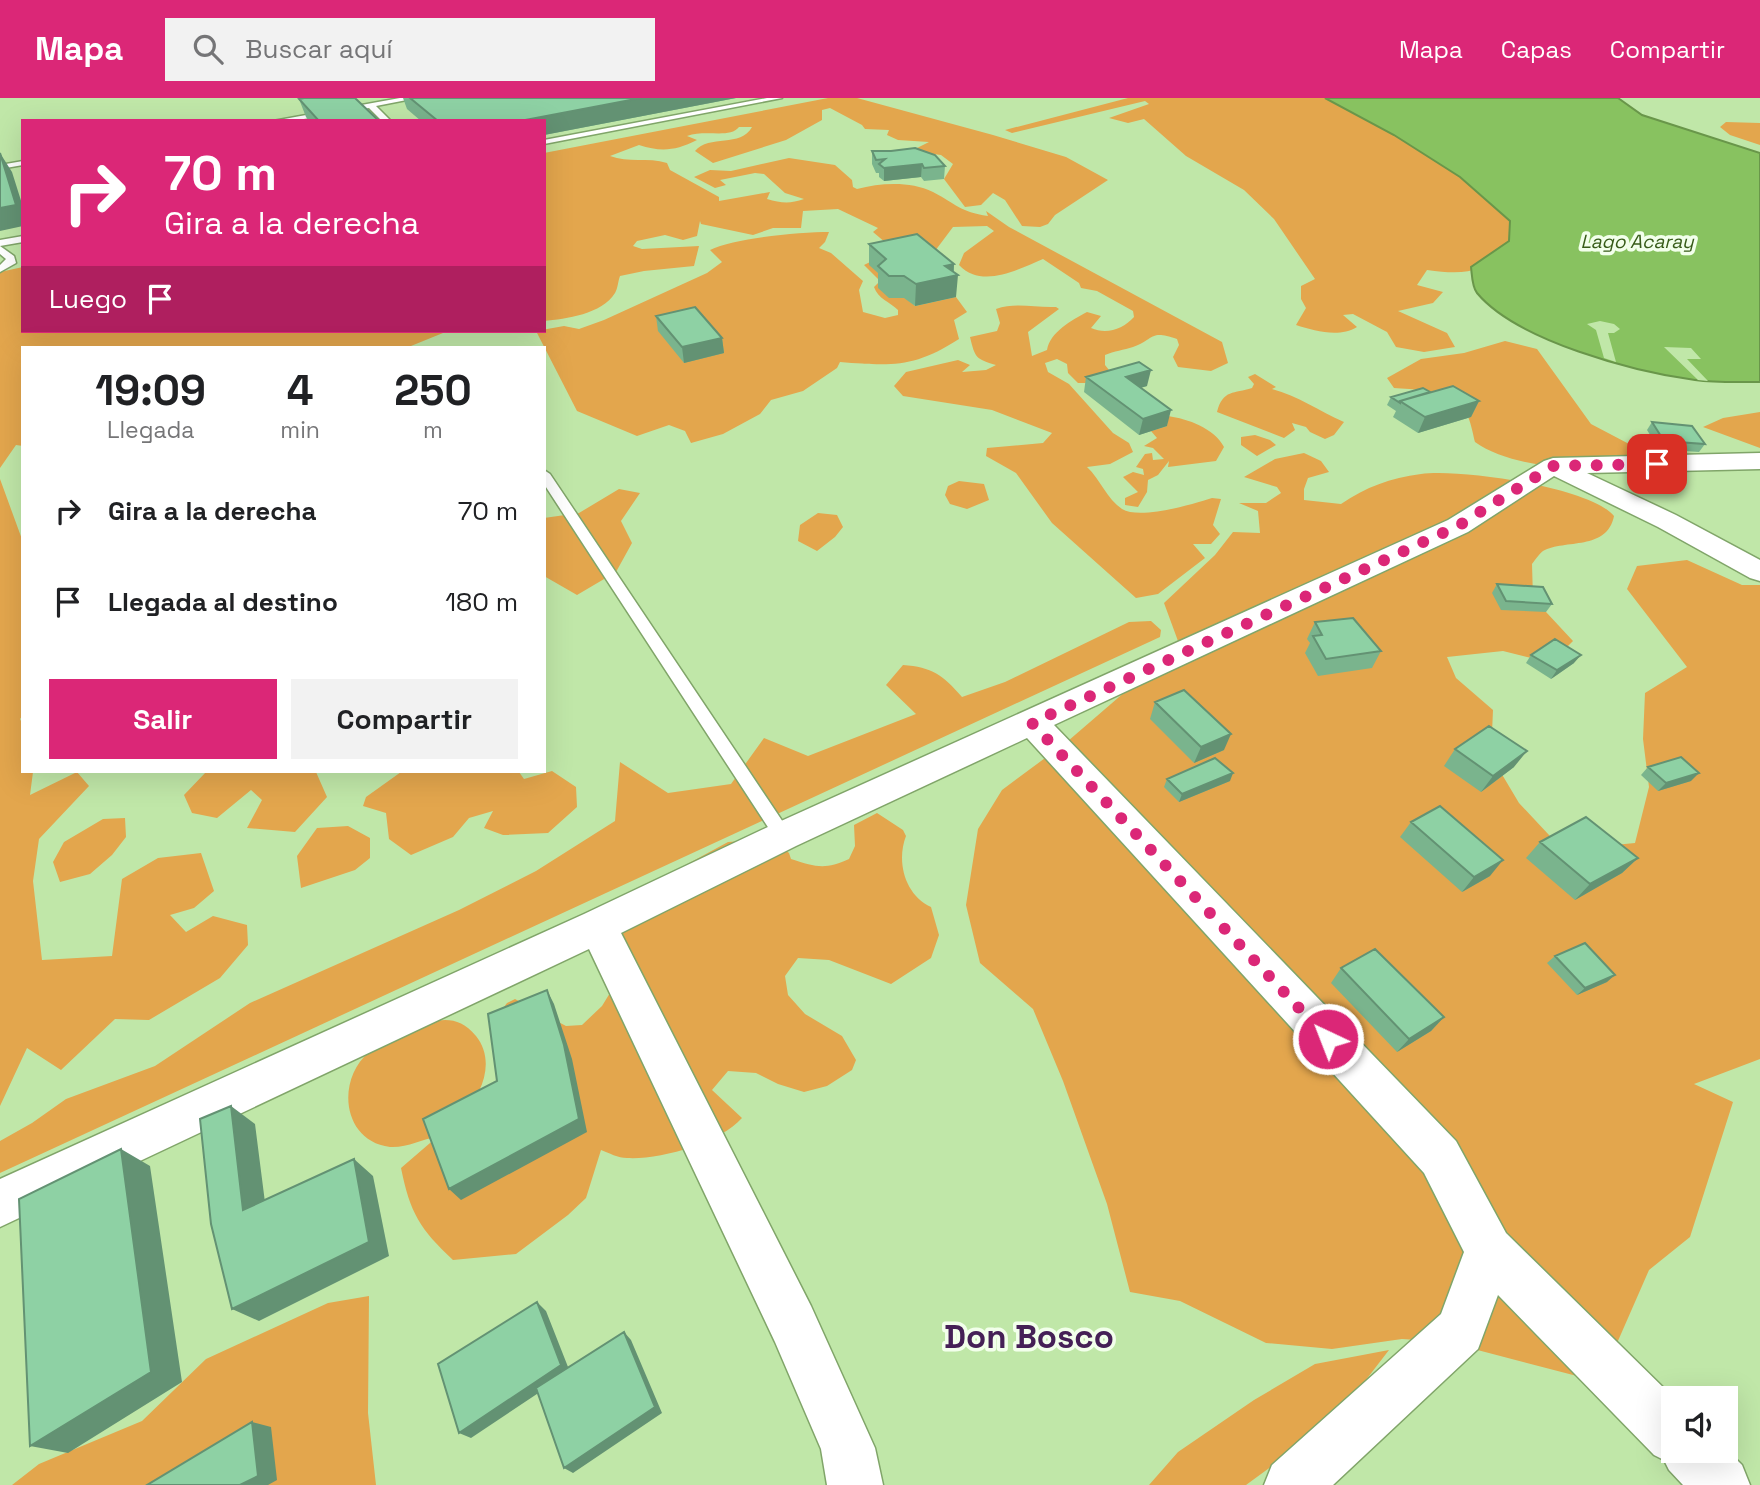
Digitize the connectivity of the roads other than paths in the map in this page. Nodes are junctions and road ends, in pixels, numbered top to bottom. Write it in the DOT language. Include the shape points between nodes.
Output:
graph roads {
  1 [pos="413,98"];
  2 [pos="778,98"];
  3 [pos="370,105"];
  4 [pos="289,119"];
  5 [pos="385,119"];
  6 [pos="546,142"];
  7 [pos="21,163"];
  8 [pos="0,167"];
  9 [pos="21,239"];
  10 [pos="0,243"];
  11 [pos="0,249"];
  12 [pos="0,269"];
  13 [pos="1760,461"];
  14 [pos="1553,466"];
  15 [pos="546,477"];
  16 [pos="1760,572"];
  17 [pos="1032,723"];
  18 [pos="783,836"];
  19 [pos="598,926"];
  20 [pos="0,1203"];
  21 [pos="1489,1250"];
  22 [pos="1661,1424"];
  23 [pos="1700,1463"];
  24 [pos="855,1485"];
  25 [pos="1292,1485"];
  26 [pos="1722,1485"];
  1 -- 3 [label="lane"];
  2 -- 6 [label="lane"];
  3 -- 4 [label="lane"];
  3 -- 5 [label="lane"];
  7 -- 8 [label="lane"];
  9 -- 10 [label="lane"];
  11 -- 12 [label="lane" via="11,258 11,263"];
  13 -- 14 [label="street"];
  14 -- 16 [label="street"];
  14 -- 17 [label="street" via="1458,526"];
  15 -- 18 [label="lane"];
  17 -- 18 [label="street"];
  17 -- 21 [label="street" via="1440,1157"];
  18 -- 19 [label="street"];
  19 -- 20 [label="street"];
  19 -- 24 [label="street" via="793,1324 848,1448"];
  21 -- 22 [label="street"];
  21 -- 25 [label="street" via="1460,1331"];
  23 -- 26 [label="street"];
}
